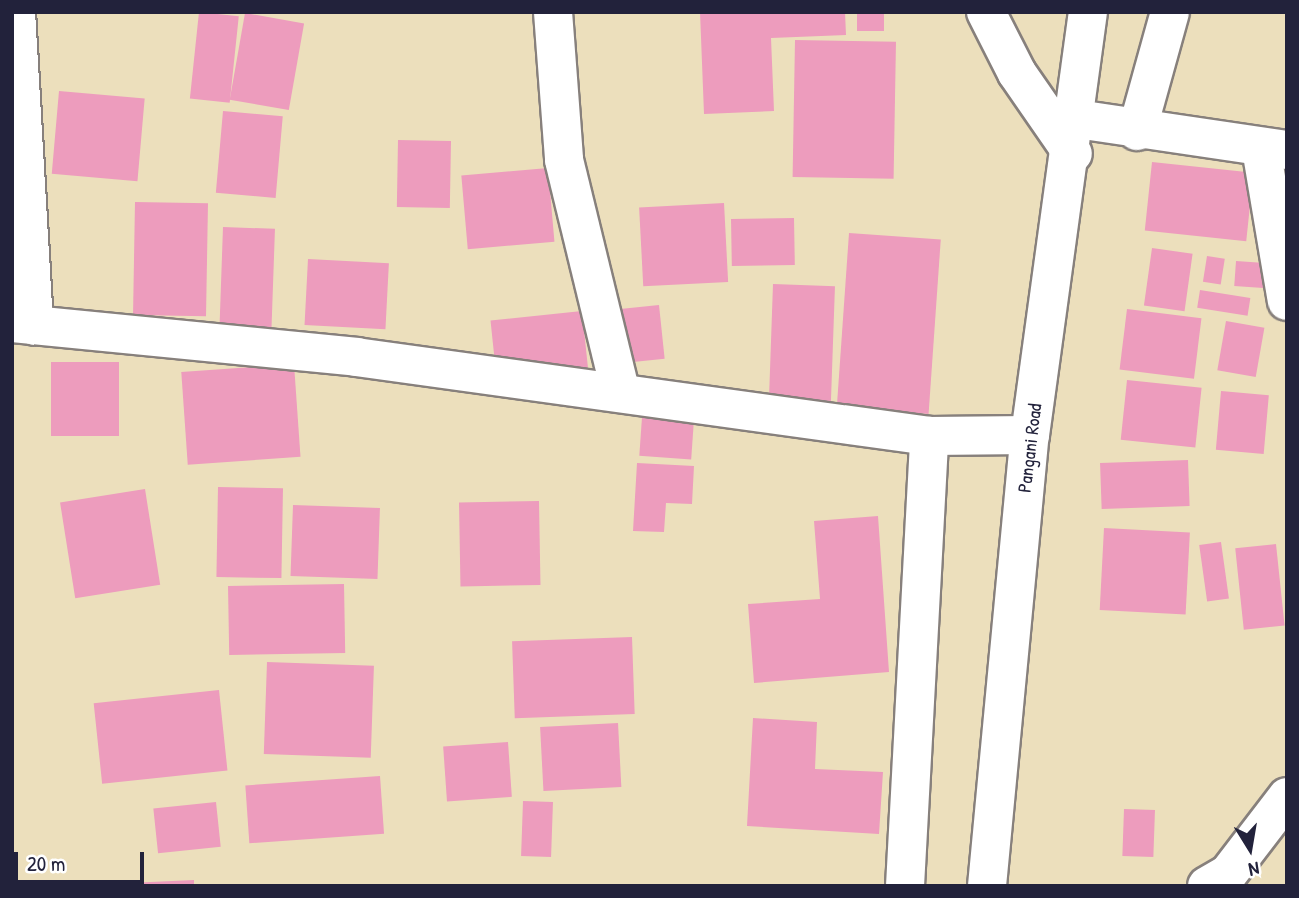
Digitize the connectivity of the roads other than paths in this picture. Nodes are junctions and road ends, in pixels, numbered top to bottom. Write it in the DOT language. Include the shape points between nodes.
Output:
graph roads {
  1 [pos="16,12"];
  2 [pos="553,12"];
  3 [pos="986,12"];
  4 [pos="1088,12"];
  5 [pos="1170,12"];
  6 [pos="1137,131"];
  7 [pos="1075,137"];
  8 [pos="1274,149"];
  9 [pos="1287,301"];
  10 [pos="23,324"];
  11 [pos="620,390"];
  12 [pos="1030,435"];
  13 [pos="929,436"];
  14 [pos="1287,797"];
  15 [pos="905,886"];
  16 [pos="986,886"];
  17 [pos="1207,886"];
  1 -- 10 [label="street"];
  2 -- 11 [label="street" via="564,160"];
  3 -- 7 [label="street" via="1017,73"];
  4 -- 7 [label="street, Pangani Road"];
  5 -- 6 [label="street"];
  6 -- 7 [label="street"];
  6 -- 8 [label="street"];
  7 -- 12 [label="street, Pangani Road"];
  8 -- 9 [label="street"];
  10 -- 11 [label="street"];
  11 -- 13 [label="street"];
  12 -- 13 [label="street"];
  12 -- 16 [label="street, Pangani Road"];
  13 -- 15 [label="street"];
  14 -- 17 [label="street" via="1228,874"];
}
